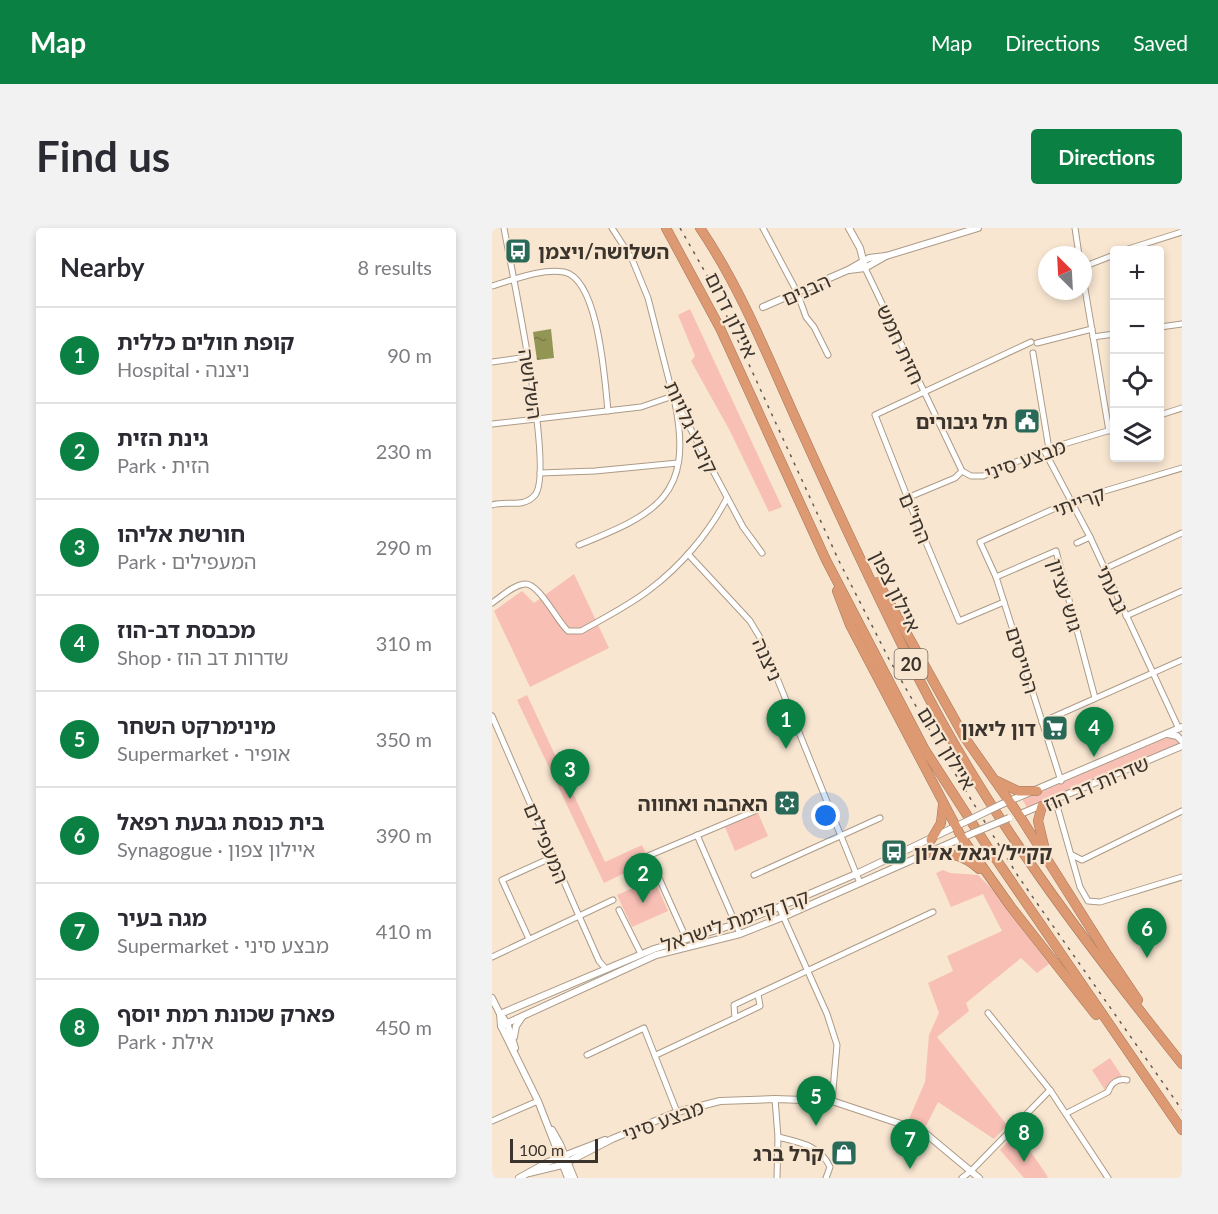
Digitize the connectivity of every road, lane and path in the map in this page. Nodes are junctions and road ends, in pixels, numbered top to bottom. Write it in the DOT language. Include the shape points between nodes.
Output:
graph roads {
  1 [pos="504,228"];
  2 [pos="612,228"];
  3 [pos="666,228"];
  4 [pos="700,228"];
  5 [pos="763,228"];
  6 [pos="849,228"];
  7 [pos="950,228"];
  8 [pos="978,228"];
  9 [pos="1075,228"];
  10 [pos="1182,232"];
  11 [pos="954,235"];
  12 [pos="1078,246"];
  13 [pos="1144,246"];
  14 [pos="886,256"];
  15 [pos="1110,257"];
  16 [pos="865,259"];
  17 [pos="1092,264"];
  18 [pos="872,265"];
  19 [pos="865,268"];
  20 [pos="848,270"];
  21 [pos="513,280"];
  22 [pos="492,286"];
  23 [pos="797,292"];
  24 [pos="1087,300"];
  25 [pos="763,307"];
  26 [pos="1182,324"];
  27 [pos="1164,326"];
  28 [pos="1092,329"];
  29 [pos="1110,335"];
  30 [pos="1093,337"];
  31 [pos="1033,353"];
  32 [pos="828,355"];
  33 [pos="528,357"];
  34 [pos="492,362"];
  35 [pos="924,392"];
  36 [pos="673,396"];
  37 [pos="1180,409"];
  38 [pos="608,411"];
  39 [pos="1164,412"];
  40 [pos="536,418"];
  41 [pos="1110,420"];
  42 [pos="492,424"];
  43 [pos="1110,431"];
  44 [pos="1047,449"];
  45 [pos="678,463"];
  46 [pos="1182,468"];
  47 [pos="962,471"];
  48 [pos="540,473"];
  49 [pos="727,498"];
  50 [pos="908,498"];
  51 [pos="1071,501"];
  52 [pos="492,505"];
  53 [pos="841,519"];
  54 [pos="1182,533"];
  55 [pos="1090,537"];
  56 [pos="980,542"];
  57 [pos="1077,543"];
  58 [pos="579,545"];
  59 [pos="762,553"];
  60 [pos="688,554"];
  61 [pos="826,560"];
  62 [pos="1104,569"];
  63 [pos="996,577"];
  64 [pos="1182,591"];
  65 [pos="1004,602"];
  66 [pos="492,603"];
  67 [pos="1126,616"];
  68 [pos="1182,660"];
  69 [pos="1153,674"];
  70 [pos="1095,698"];
  71 [pos="492,716"];
  72 [pos="1042,722"];
  73 [pos="1181,729"];
  74 [pos="1168,734"];
  75 [pos="1182,744"];
  76 [pos="992,777"];
  77 [pos="1061,781"];
  78 [pos="1037,791"];
  79 [pos="1010,802"];
  80 [pos="1058,803"];
  81 [pos="1046,804"];
  82 [pos="943,805"];
  83 [pos="1000,806"];
  84 [pos="757,810"];
  85 [pos="1182,811"];
  86 [pos="1019,815"];
  87 [pos="880,818"];
  88 [pos="961,825"];
  89 [pos="973,833"];
  90 [pos="697,835"];
  91 [pos="840,836"];
  92 [pos="962,838"];
  93 [pos="931,840"];
  94 [pos="926,853"];
  95 [pos="1072,855"];
  96 [pos="648,856"];
  97 [pos="553,857"];
  98 [pos="1082,860"];
  99 [pos="1049,864"];
  100 [pos="1074,867"];
  101 [pos="856,874"];
  102 [pos="754,875"];
  103 [pos="989,876"];
  104 [pos="1182,877"];
  105 [pos="659,878"];
  106 [pos="860,883"];
  107 [pos="613,900"];
  108 [pos="778,908"];
  109 [pos="619,910"];
  110 [pos="933,912"];
  111 [pos="579,916"];
  112 [pos="783,917"];
  113 [pos="736,924"];
  114 [pos="740,934"];
  115 [pos="686,938"];
  116 [pos="529,939"];
  117 [pos="640,954"];
  118 [pos="492,957"];
  119 [pos="606,969"];
  120 [pos="806,971"];
  121 [pos="758,994"];
  122 [pos="492,998"];
  123 [pos="988,1012"];
  124 [pos="500,1014"];
  125 [pos="523,1016"];
  126 [pos="735,1018"];
  127 [pos="504,1024"];
  128 [pos="513,1041"];
  129 [pos="587,1055"];
  130 [pos="656,1055"];
  131 [pos="518,1058"];
  132 [pos="1182,1064"];
  133 [pos="1127,1080"];
  134 [pos="1151,1085"];
  135 [pos="1050,1090"];
  136 [pos="775,1099"];
  137 [pos="538,1101"];
  138 [pos="832,1101"];
  139 [pos="676,1112"];
  140 [pos="1066,1113"];
  141 [pos="492,1121"];
  142 [pos="1182,1130"];
  143 [pos="778,1137"];
  144 [pos="564,1160"];
  145 [pos="972,1170"];
  146 [pos="519,1178"];
  147 [pos="568,1178"];
  148 [pos="574,1178"];
  149 [pos="777,1178"];
  150 [pos="826,1178"];
  151 [pos="962,1178"];
  152 [pos="980,1178"];
  153 [pos="1108,1178"];
  1 -- 21 [label="street, השלושה"];
  2 -- 36 [label="street, קיבוץ גלויות" via="632,259 648,297"];
  3 -- 61 [label="highway, איילון דרום / 20" via="720,328"];
  4 -- 53 [label="highway, איילון צפון / 20" via="747,312"];
  5 -- 23 [label="street"];
  6 -- 16 [label="street, חזית חמש"];
  7 -- 11 [label="street"];
  8 -- 11 [label="street, הבנים"];
  9 -- 12 [label="street"];
  10 -- 13 [label="street"];
  11 -- 14 [label="street, הבנים"];
  14 -- 16 [label="street, הבנים"];
  14 -- 18 [label="street, הבנים"];
  15 -- 17 [label="street"];
  16 -- 18 [label="street, חזית חמש"];
  16 -- 19 [label="street, חזית חמש"];
  16 -- 20 [label="street, הבנים"];
  18 -- 19 [label="street, הבנים"];
  19 -- 20 [label="street, הבנים"];
  19 -- 35 [label="street, חזית חמש"];
  20 -- 23 [label="street, הבנים"];
  21 -- 22 [label="street"];
  21 -- 33 [label="street, השלושה"];
  21 -- 38 [label="street" via="555,272 566,272 575,278 594,317"];
  23 -- 25 [label="street, הבנים"];
  23 -- 32 [label="street"];
  24 -- 28 [label="street"];
  26 -- 27 [label="street"];
  28 -- 30 [label="street"];
  28 -- 35 [label="street" via="1034,342"];
  29 -- 30 [label="street"];
  30 -- 41 [label="street"];
  31 -- 44 [label="street, גבעתי"];
  33 -- 34 [label="street"];
  33 -- 40 [label="street, השלושה"];
  35 -- 47 [label="street, חזית חמש"];
  35 -- 50 [label="street, החי\"ם" via="875,416"];
  36 -- 38 [label="street" via="640,407"];
  36 -- 45 [label="street" via="680,434"];
  36 -- 49 [label="street, קיבוץ גלויות"];
  37 -- 39 [label="street"];
  38 -- 40 [label="street"];
  40 -- 42 [label="street"];
  40 -- 48 [label="street, השלושה"];
  43 -- 44 [label="street, מבצע סיני"];
  44 -- 47 [label="street, מבצע סיני" via="983,476 970,476"];
  44 -- 51 [label="street, גבעתי"];
  45 -- 48 [label="street"];
  45 -- 58 [label="street" via="670,486 648,512"];
  46 -- 51 [label="street, קרייתי"];
  47 -- 50 [label="street, מבצע סיני" via="955,478"];
  48 -- 52 [label="street, השלושה" via="536,493 529,500"];
  49 -- 59 [label="street, קיבוץ גלויות"];
  49 -- 60 [label="street"];
  50 -- 65 [label="street, החי\"ם" via="959,621"];
  51 -- 55 [label="street, גבעתי"];
  51 -- 56 [label="street, קרייתי"];
  53 -- 76 [label="highway" via="965,738"];
  53 -- 132 [label="highway, איילון צפון / 20" via="923,687 973,778 1033,868"];
  54 -- 62 [label="street"];
  55 -- 57 [label="street"];
  55 -- 62 [label="street, גבעתי"];
  56 -- 63 [label="street, הטייסים"];
  60 -- 66 [label="street" via="650,590 581,631 568,632 532,586 514,588"];
  60 -- 91 [label="street, ניצנה" via="750,621 762,641"];
  61 -- 82 [label="highway" via="850,625"];
  61 -- 134 [label="highway, איילון דרום / 20" via="939,774"];
  62 -- 67 [label="street, גבעתי"];
  63 -- 65 [label="street, הטייסים"];
  63 -- 70 [label="street, גוש עציון" via="1056,551"];
  64 -- 67 [label="street"];
  65 -- 72 [label="street, הטייסים"];
  67 -- 69 [label="street, גבעתי"];
  68 -- 69 [label="street"];
  69 -- 70 [label="street"];
  69 -- 73 [label="street, גבעתי"];
  70 -- 72 [label="street"];
  71 -- 97 [label="street, המעפילים"];
  72 -- 77 [label="street, הטייסים"];
  73 -- 74 [label="street, שדרות דב הוז"];
  74 -- 75 [label="street" via="1177,736"];
  74 -- 77 [label="street, שדרות דב הוז"];
  75 -- 80 [label="street, שדרות דב הוז"];
  76 -- 78 [label="highway" via="1018,791"];
  76 -- 79 [label="highway"];
  77 -- 78 [label="street, שדרות דב הוז"];
  78 -- 79 [label="street, שדרות דב הוז"];
  79 -- 83 [label="street, שדרות דב הוז"];
  79 -- 86 [label="highway"];
  80 -- 81 [label="street, שדרות דב הוז"];
  80 -- 95 [label="street"];
  81 -- 86 [label="street, שדרות דב הוז"];
  81 -- 99 [label="highway" via="1039,812 1038,827"];
  82 -- 88 [label="highway"];
  82 -- 93 [label="highway" via="941,823"];
  83 -- 88 [label="street, קרן קיימת לישראל, bridge"];
  84 -- 90 [label="street"];
  85 -- 98 [label="street"];
  86 -- 89 [label="street, שדרות דב הוז, bridge"];
  86 -- 99 [label="highway"];
  87 -- 91 [label="street"];
  88 -- 92 [label="highway"];
  88 -- 93 [label="street, קרן קיימת לישראל"];
  89 -- 92 [label="street, קרן קיימת לישראל"];
  90 -- 96 [label="street"];
  90 -- 113 [label="street"];
  91 -- 101 [label="street, ניצנה"];
  91 -- 102 [label="street"];
  92 -- 94 [label="street, קרן קיימת לישראל"];
  92 -- 103 [label="highway"];
  93 -- 101 [label="street, קרן קיימת לישראל"];
  94 -- 103 [label="highway" via="959,855"];
  94 -- 106 [label="street, קרן קיימת לישראל"];
  95 -- 98 [label="street"];
  95 -- 100 [label="street"];
  97 -- 111 [label="street, המעפילים"];
  97 -- 116 [label="street" via="502,880"];
  98 -- 100 [label="street"];
  99 -- 132 [label="highway"];
  100 -- 104 [label="street" via="1088,901 1100,902"];
  101 -- 106 [label="street, ניצנה"];
  101 -- 108 [label="street, קרן קיימת לישראל"];
  103 -- 134 [label="highway"];
  105 -- 115 [label="street"];
  106 -- 112 [label="street, קרן קיימת לישראל"];
  107 -- 111 [label="street"];
  108 -- 112 [label="street"];
  108 -- 113 [label="street, קרן קיימת לישראל"];
  109 -- 117 [label="street"];
  110 -- 120 [label="street"];
  111 -- 116 [label="street"];
  111 -- 119 [label="street, המעפילים"];
  112 -- 114 [label="street, קרן קיימת לישראל"];
  112 -- 120 [label="street"];
  113 -- 114 [label="street"];
  113 -- 115 [label="street, קרן קיימת לישראל"];
  114 -- 125 [label="street, קרן קיימת לישראל" via="657,955"];
  115 -- 117 [label="street, קרן קיימת לישראל"];
  116 -- 118 [label="street"];
  117 -- 119 [label="street, קרן קיימת לישראל"];
  119 -- 124 [label="street, קרן קיימת לישראל"];
  120 -- 121 [label="street"];
  120 -- 138 [label="street" via="837,1045"];
  121 -- 126 [label="street" via="734,1005"];
  121 -- 126 [label="street" via="760,1006"];
  122 -- 124 [label="street"];
  123 -- 135 [label="street"];
  124 -- 127 [label="street"];
  125 -- 127 [label="street, קרן קיימת לישראל"];
  125 -- 128 [label="street"];
  126 -- 130 [label="street"];
  127 -- 128 [label="street"];
  127 -- 131 [label="street"];
  128 -- 131 [label="street"];
  129 -- 130 [label="street" via="644,1028"];
  130 -- 139 [label="street"];
  131 -- 137 [label="street"];
  133 -- 140 [label="street" via="1114,1082 1108,1092"];
  134 -- 142 [label="highway, איילון דרום / 20"];
  135 -- 140 [label="street"];
  135 -- 145 [label="street"];
  136 -- 138 [label="street, מבצע סיני"];
  136 -- 139 [label="street, מבצע סיני" via="720,1101"];
  136 -- 143 [label="street"];
  137 -- 141 [label="street"];
  137 -- 144 [label="street"];
  138 -- 145 [label="street, מבצע סיני" via="925,1133"];
  139 -- 144 [label="street, מבצע סיני"];
  140 -- 153 [label="street"];
  143 -- 149 [label="street"];
  143 -- 150 [label="street" via="812,1146 830,1167"];
  144 -- 146 [label="street, מבצע סיני"];
  144 -- 147 [label="street"];
  144 -- 148 [label="street"];
  145 -- 151 [label="street"];
  145 -- 152 [label="street, מבצע סיני"];
}
